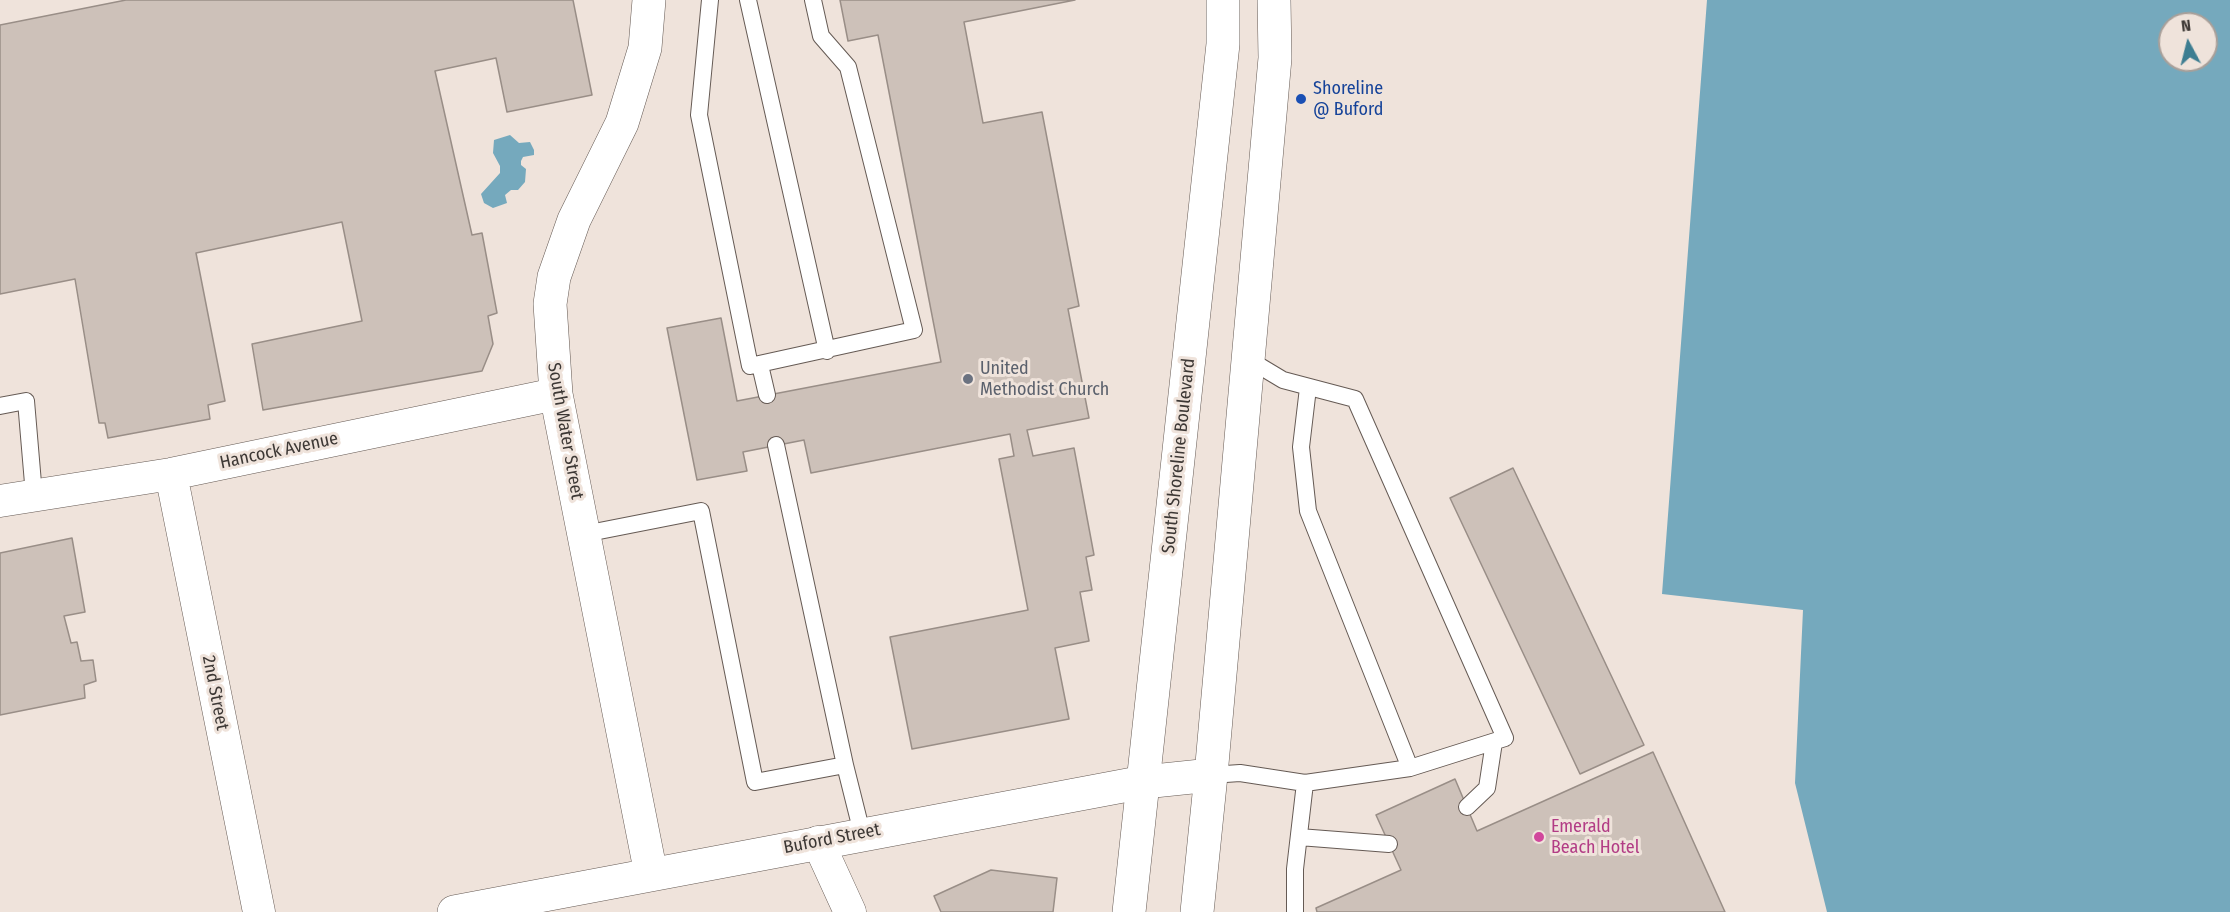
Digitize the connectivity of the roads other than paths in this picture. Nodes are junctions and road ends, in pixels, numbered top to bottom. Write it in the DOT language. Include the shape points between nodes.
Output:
graph roads {
  1 [pos="649,0"];
  2 [pos="710,0"];
  3 [pos="748,0"];
  4 [pos="813,0"];
  5 [pos="1222,0"];
  6 [pos="1274,0"];
  7 [pos="1290,0"];
  8 [pos="1275,58"];
  9 [pos="827,351"];
  10 [pos="1248,359"];
  11 [pos="760,364"];
  12 [pos="1308,388"];
  13 [pos="556,394"];
  14 [pos="767,395"];
  15 [pos="0,406"];
  16 [pos="776,445"];
  17 [pos="171,474"];
  18 [pos="34,495"];
  19 [pos="0,501"];
  20 [pos="584,534"];
  21 [pos="1499,740"];
  22 [pos="845,765"];
  23 [pos="1410,768"];
  24 [pos="1211,775"];
  25 [pos="1144,782"];
  26 [pos="1305,783"];
  27 [pos="1467,807"];
  28 [pos="862,833"];
  29 [pos="1299,837"];
  30 [pos="818,842"];
  31 [pos="1389,844"];
  32 [pos="651,874"];
  33 [pos="534,905"];
  34 [pos="259,912"];
  35 [pos="454,912"];
  36 [pos="850,912"];
  37 [pos="1129,912"];
  38 [pos="1197,912"];
  39 [pos="1295,912"];
  1 -- 13 [label="main road, South Water Street" via="645,48 622,123 574,220 554,277 550,332"];
  2 -- 11 [label="lane" via="699,115 750,366"];
  3 -- 9 [label="lane"];
  4 -- 9 [label="lane" via="821,36 848,67 914,330"];
  5 -- 25 [label="main road, South Shoreline Boulevard" via="1223,44"];
  6 -- 8 [label="main road"];
  7 -- 8 [label="lane"];
  8 -- 10 [label="main road"];
  9 -- 11 [label="lane"];
  10 -- 12 [label="lane" via="1282,380"];
  10 -- 24 [label="main road"];
  11 -- 14 [label="lane"];
  12 -- 21 [label="lane" via="1355,399"];
  12 -- 23 [label="lane" via="1301,447 1308,511"];
  13 -- 17 [label="street, Hancock Avenue"];
  13 -- 20 [label="main road, South Water Street"];
  15 -- 18 [label="lane" via="26,401"];
  16 -- 22 [label="lane"];
  17 -- 18 [label="street, Hancock Avenue"];
  17 -- 34 [label="street, 2nd Street"];
  18 -- 19 [label="street, Hancock Avenue"];
  20 -- 22 [label="lane" via="701,511 755,782"];
  20 -- 32 [label="main road, South Water Street"];
  21 -- 23 [label="lane"];
  21 -- 27 [label="lane" via="1487,789"];
  22 -- 28 [label="lane"];
  23 -- 26 [label="lane"];
  24 -- 25 [label="main road, Buford Street"];
  24 -- 26 [label="lane" via="1240,773"];
  24 -- 38 [label="main road"];
  25 -- 28 [label="main road, Buford Street"];
  25 -- 37 [label="main road, South Shoreline Boulevard"];
  26 -- 29 [label="lane"];
  28 -- 30 [label="main road, Buford Street"];
  29 -- 31 [label="lane"];
  29 -- 39 [label="lane"];
  30 -- 32 [label="main road, Buford Street"];
  30 -- 36 [label="street"];
  32 -- 33 [label="main road, Buford Street"];
  33 -- 35 [label="main road, Buford Street"];
}
